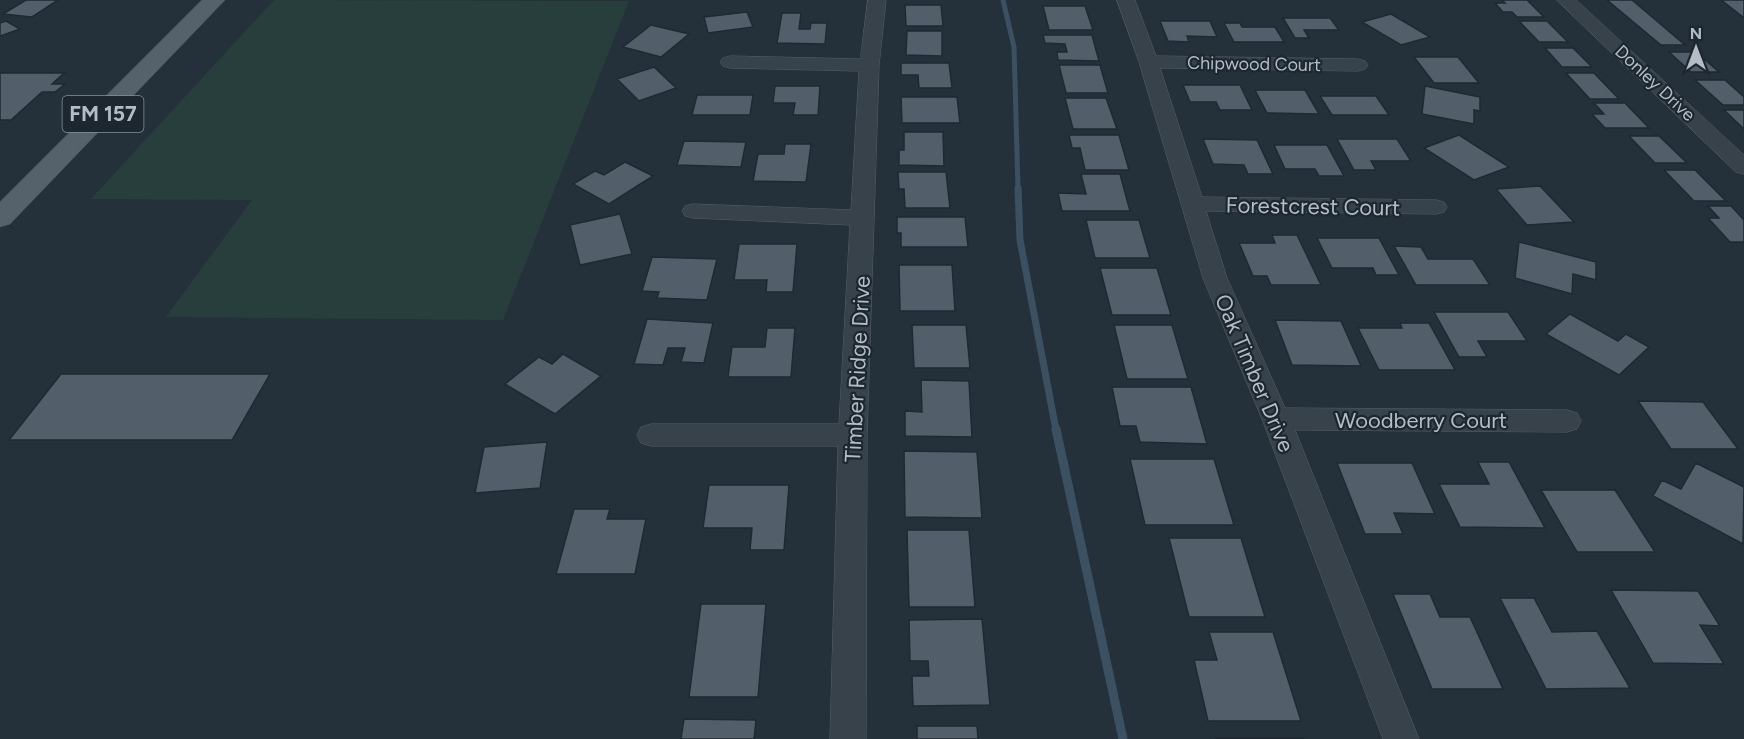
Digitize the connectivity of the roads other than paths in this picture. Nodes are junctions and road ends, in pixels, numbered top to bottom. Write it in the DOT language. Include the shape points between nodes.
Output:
graph roads {
  1 [pos="214,0"];
  2 [pos="877,0"];
  3 [pos="1126,0"];
  4 [pos="1566,0"];
  5 [pos="730,62"];
  6 [pos="1149,62"];
  7 [pos="869,65"];
  8 [pos="1359,65"];
  9 [pos="1744,167"];
  10 [pos="1191,204"];
  11 [pos="1436,207"];
  12 [pos="693,211"];
  13 [pos="0,218"];
  14 [pos="864,218"];
  15 [pos="1276,419"];
  16 [pos="1567,421"];
  17 [pos="651,435"];
  18 [pos="853,435"];
  19 [pos="848,739"];
  20 [pos="1401,739"];
  1 -- 13 [label="main road, FM 157"];
  2 -- 7 [label="street, Timber Ridge Drive"];
  3 -- 6 [label="street, Oak Timber Drive"];
  4 -- 9 [label="street, Donley Drive"];
  5 -- 7 [label="street"];
  6 -- 8 [label="street, Chipwood Court"];
  6 -- 10 [label="street, Oak Timber Drive"];
  7 -- 14 [label="street, Timber Ridge Drive"];
  10 -- 11 [label="street, Forestcrest Court"];
  10 -- 15 [label="street, Oak Timber Drive" via="1215,278"];
  12 -- 14 [label="street"];
  14 -- 18 [label="street, Timber Ridge Drive"];
  15 -- 16 [label="street, Woodberry Court"];
  15 -- 20 [label="street, Oak Timber Drive"];
  17 -- 18 [label="street"];
  18 -- 19 [label="street, Timber Ridge Drive"];
}
